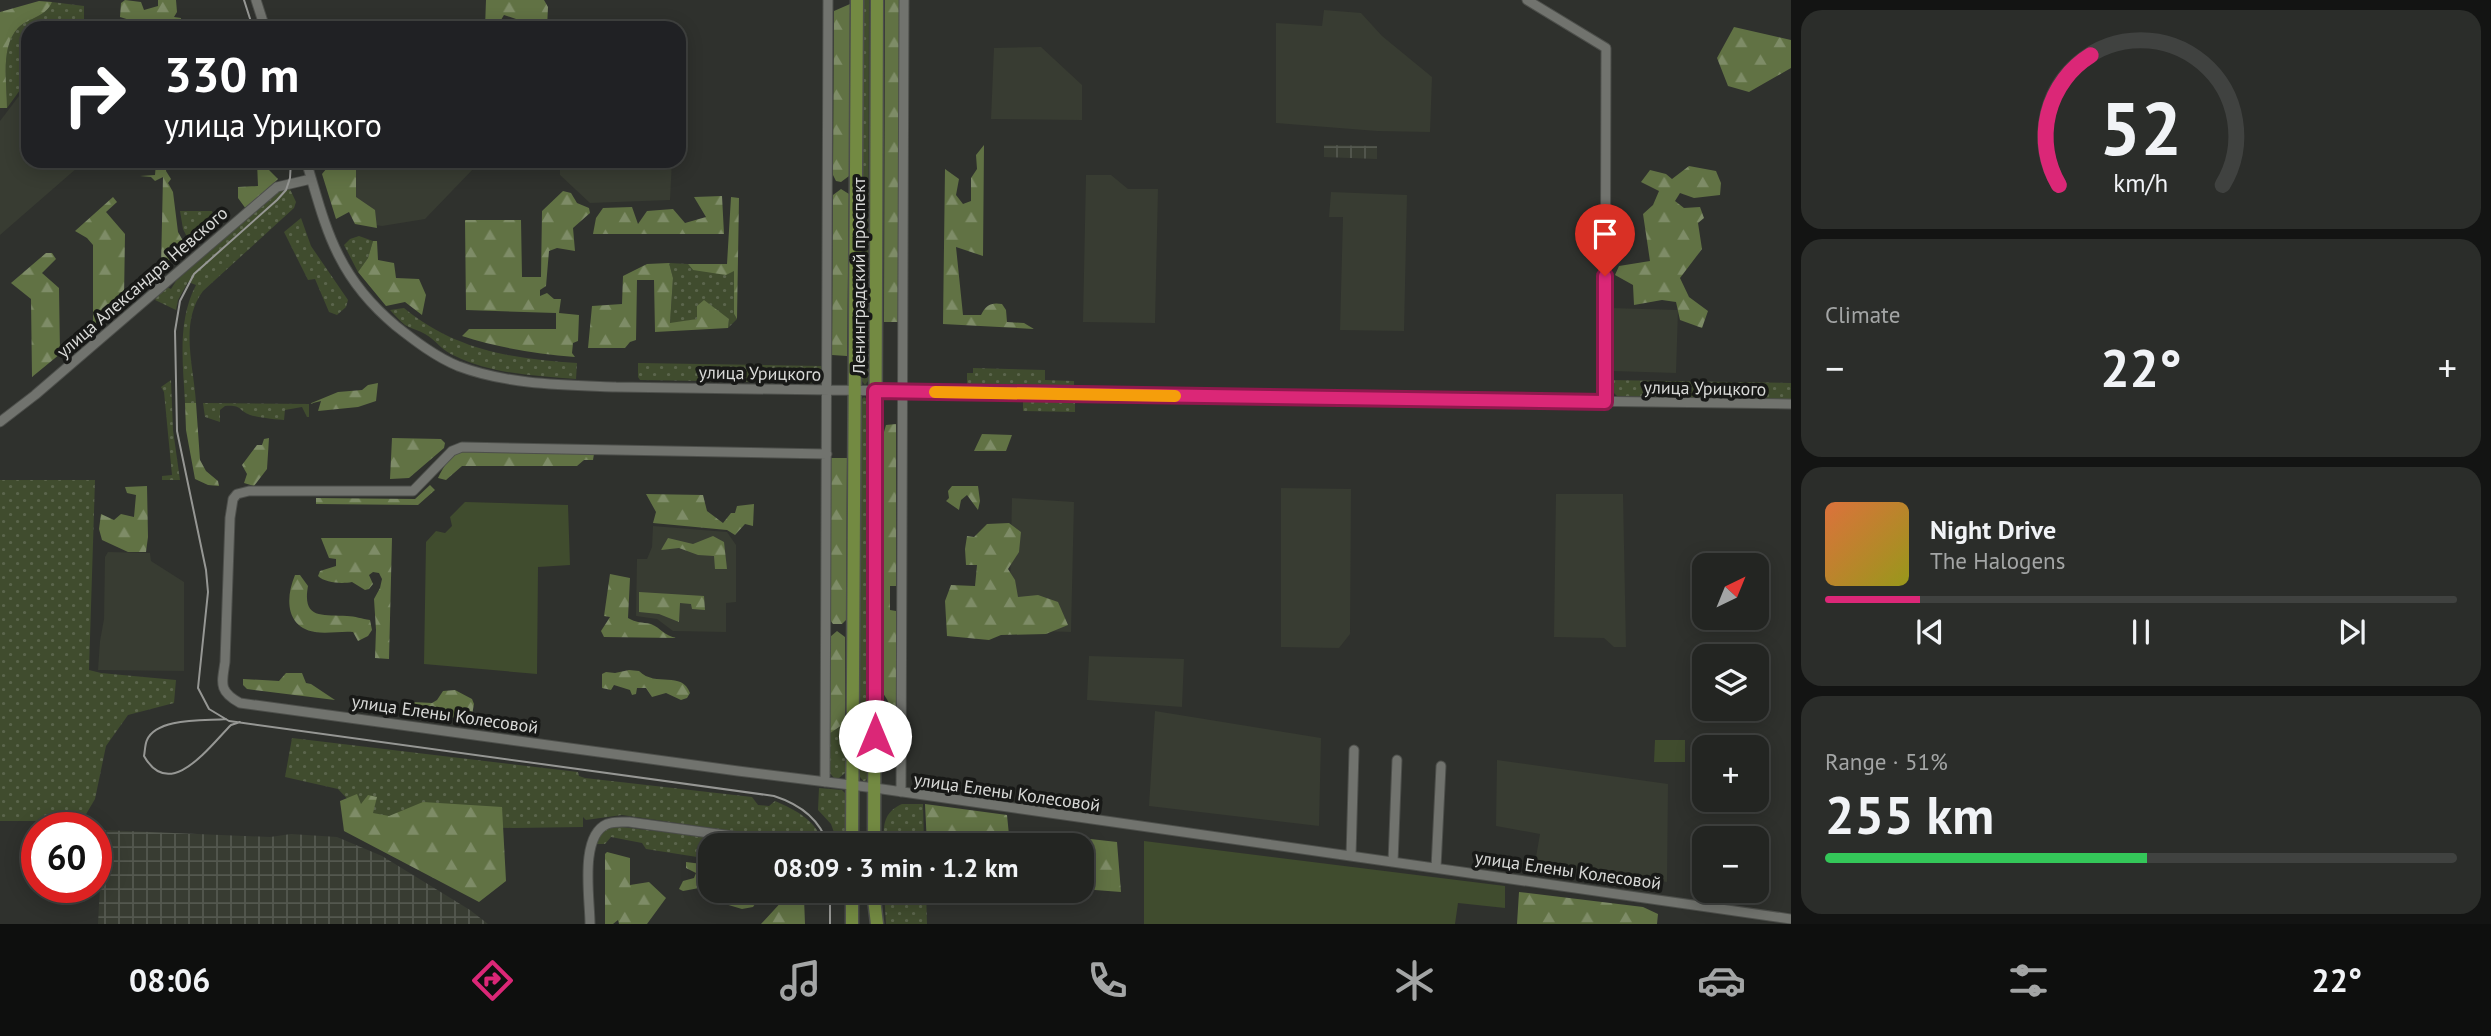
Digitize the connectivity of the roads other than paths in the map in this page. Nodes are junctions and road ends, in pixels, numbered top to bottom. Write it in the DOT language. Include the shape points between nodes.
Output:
graph roads {
  1 [pos="256,0"];
  2 [pos="828,0"];
  3 [pos="857,0"];
  4 [pos="877,0"];
  5 [pos="904,0"];
  6 [pos="1527,0"];
  7 [pos="263,21"];
  8 [pos="308,168"];
  9 [pos="311,179"];
  10 [pos="827,390"];
  11 [pos="855,391"];
  12 [pos="875,391"];
  13 [pos="902,391"];
  14 [pos="1605,402"];
  15 [pos="1791,404"];
  16 [pos="0,422"];
  17 [pos="827,454"];
  18 [pos="1354,750"];
  19 [pos="1397,760"];
  20 [pos="1441,766"];
  21 [pos="825,782"];
  22 [pos="852,785"];
  23 [pos="875,788"];
  24 [pos="901,792"];
  25 [pos="710,833"];
  26 [pos="852,833"];
  27 [pos="874,833"];
  28 [pos="1351,856"];
  29 [pos="1393,862"];
  30 [pos="1436,869"];
  31 [pos="852,903"];
  32 [pos="874,903"];
  33 [pos="1791,919"];
  34 [pos="590,924"];
  35 [pos="852,924"];
  36 [pos="875,924"];
  1 -- 7 [label="street"];
  2 -- 10 [label="street"];
  3 -- 11 [label="main road, Ленинградский проспект"];
  4 -- 12 [label="main road, Ленинградский проспект"];
  5 -- 13 [label="street"];
  6 -- 14 [label="street" via="1606,48"];
  8 -- 9 [label="street, улица Урицкого"];
  9 -- 10 [label="street, улица Урицкого" via="331,239 352,280 410,337 457,366 526,382"];
  9 -- 16 [label="street, улица Александра Невского" via="277,187"];
  10 -- 11 [label="street, улица Урицкого"];
  10 -- 17 [label="street"];
  11 -- 12 [label="street, улица Урицкого"];
  11 -- 22 [label="main road, Ленинградский проспект"];
  12 -- 13 [label="street, улица Урицкого"];
  12 -- 23 [label="main road, Ленинградский проспект"];
  13 -- 14 [label="street, улица Урицкого"];
  13 -- 24 [label="street"];
  14 -- 15 [label="street, улица Урицкого"];
  17 -- 21 [label="street"];
  17 -- 21 [label="street, улица Елены Колесовой" via="462,447 452,451 413,491 237,494 231,503 222,682 230,697 240,703"];
  18 -- 28 [label="street"];
  19 -- 29 [label="street"];
  20 -- 30 [label="street"];
  21 -- 22 [label="street, улица Елены Колесовой"];
  22 -- 23 [label="street, улица Елены Колесовой"];
  22 -- 26 [label="main road, Ленинградский проспект"];
  23 -- 24 [label="street, улица Елены Колесовой"];
  23 -- 27 [label="main road, Ленинградский проспект"];
  24 -- 28 [label="street, улица Елены Колесовой"];
  25 -- 34 [label="street" via="629,822 607,824 594,835 589,849"];
  28 -- 29 [label="street, улица Елены Колесовой"];
  29 -- 30 [label="street, улица Елены Колесовой"];
  30 -- 33 [label="street, улица Елены Колесовой"];
  31 -- 35 [label="main road"];
  32 -- 36 [label="main road"];
}
